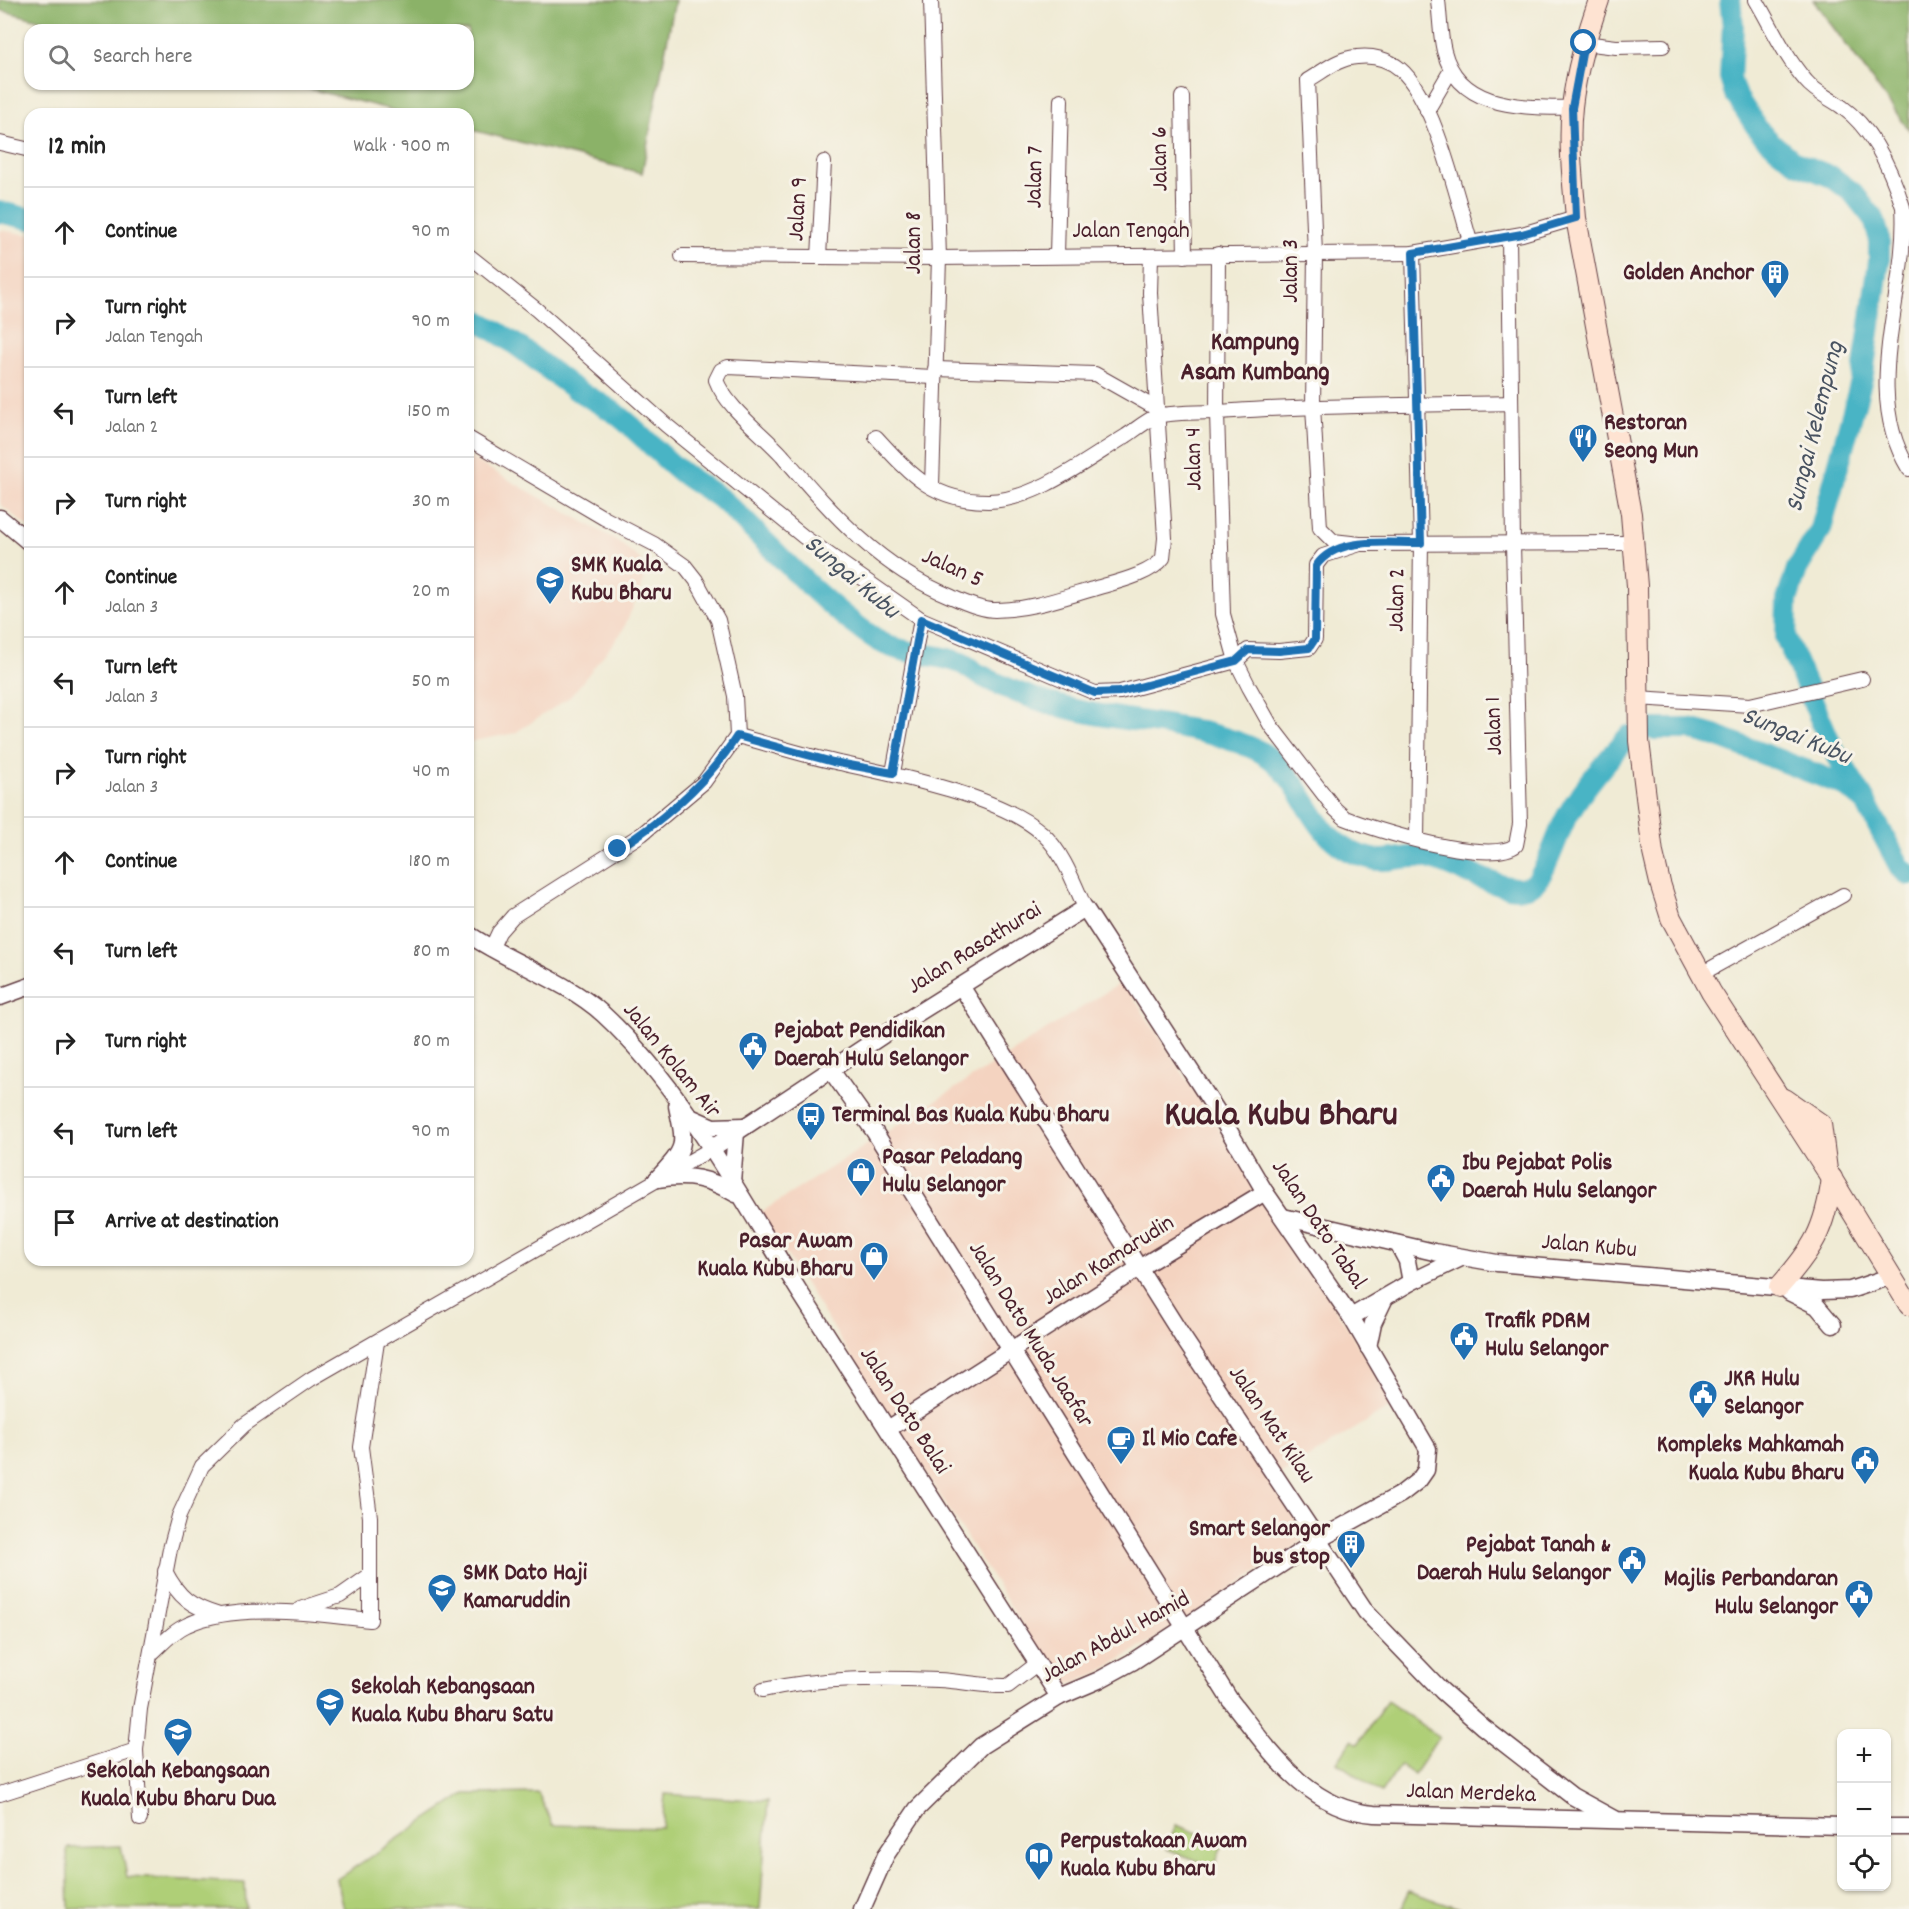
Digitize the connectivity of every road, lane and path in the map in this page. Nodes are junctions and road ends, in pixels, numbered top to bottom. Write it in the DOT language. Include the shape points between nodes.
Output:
graph roads {
  1 [pos="931,0"];
  2 [pos="1438,0"];
  3 [pos="1599,0"];
  4 [pos="1756,0"];
  5 [pos="1584,43"];
  6 [pos="1663,46"];
  7 [pos="1450,70"];
  8 [pos="1182,97"];
  9 [pos="1061,100"];
  10 [pos="1572,108"];
  11 [pos="1427,111"];
  12 [pos="0,143"];
  13 [pos="24,149"];
  14 [pos="824,162"];
  15 [pos="1576,218"];
  16 [pos="1509,236"];
  17 [pos="1470,241"];
  18 [pos="1413,253"];
  19 [pos="1218,254"];
  20 [pos="1315,254"];
  21 [pos="1057,255"];
  22 [pos="682,256"];
  23 [pos="1151,256"];
  24 [pos="1185,256"];
  25 [pos="819,257"];
  26 [pos="939,258"];
  27 [pos="474,260"];
  28 [pos="934,373"];
  29 [pos="1511,403"];
  30 [pos="1416,405"];
  31 [pos="1313,406"];
  32 [pos="1157,413"];
  33 [pos="1217,413"];
  34 [pos="876,437"];
  35 [pos="474,442"];
  36 [pos="1909,469"];
  37 [pos="932,485"];
  38 [pos="0,518"];
  39 [pos="24,538"];
  40 [pos="1421,543"];
  41 [pos="1633,543"];
  42 [pos="1360,544"];
  43 [pos="1513,544"];
  44 [pos="921,619"];
  45 [pos="1236,661"];
  46 [pos="1862,679"];
  47 [pos="1637,698"];
  48 [pos="737,736"];
  49 [pos="893,773"];
  50 [pos="1417,840"];
  51 [pos="1843,895"];
  52 [pos="1085,908"];
  53 [pos="474,938"];
  54 [pos="491,949"];
  55 [pos="1701,975"];
  56 [pos="961,986"];
  57 [pos="24,988"];
  58 [pos="0,997"];
  59 [pos="830,1069"];
  60 [pos="675,1100"];
  61 [pos="687,1116"];
  62 [pos="740,1129"];
  63 [pos="711,1149"];
  64 [pos="1829,1174"];
  65 [pos="657,1179"];
  66 [pos="735,1189"];
  67 [pos="1265,1192"];
  68 [pos="1283,1217"];
  69 [pos="1398,1244"];
  70 [pos="1461,1258"];
  71 [pos="1139,1268"];
  72 [pos="1892,1276"];
  73 [pos="1411,1282"];
  74 [pos="1779,1287"];
  75 [pos="1384,1299"];
  76 [pos="1909,1305"];
  77 [pos="1351,1317"];
  78 [pos="1833,1325"];
  79 [pos="377,1342"];
  80 [pos="1368,1347"];
  81 [pos="1012,1351"];
  82 [pos="888,1429"];
  83 [pos="1428,1449"];
  84 [pos="1318,1540"];
  85 [pos="165,1571"];
  86 [pos="370,1575"];
  87 [pos="292,1612"];
  88 [pos="219,1615"];
  89 [pos="1186,1629"];
  90 [pos="151,1654"];
  91 [pos="1038,1663"];
  92 [pos="763,1690"];
  93 [pos="1059,1697"];
  94 [pos="136,1750"];
  95 [pos="0,1794"];
  96 [pos="1572,1796"];
  97 [pos="140,1819"];
  98 [pos="1572,1821"];
  99 [pos="1617,1821"];
  100 [pos="1837,1826"];
  101 [pos="1891,1827"];
  102 [pos="1909,1827"];
  103 [pos="862,1909"];
  1 -- 26 [label="street, Jalan 8"];
  2 -- 7 [label="street" via="1443,50"];
  3 -- 5 [label="main road"];
  4 -- 36 [label="street" via="1784,52 1806,82 1843,108 1872,139 1903,207 1908,232 1904,306 1889,405 1899,453"];
  5 -- 6 [label="street"];
  5 -- 10 [label="main road"];
  7 -- 10 [label="street" via="1473,93 1499,104"];
  7 -- 11 [label="street"];
  8 -- 24 [label="street, Jalan 6"];
  9 -- 21 [label="street, Jalan 7"];
  10 -- 15 [label="main road"];
  11 -- 17 [label="street, Jalan 3"];
  11 -- 20 [label="street, Jalan 3" via="1409,78 1387,60 1369,56 1344,59 1308,80"];
  12 -- 13 [label="street"];
  14 -- 25 [label="street, Jalan 9"];
  15 -- 16 [label="street, Jalan Tengah"];
  15 -- 41 [label="main road" via="1631,514"];
  16 -- 17 [label="street, Jalan Tengah"];
  16 -- 29 [label="street, Jalan 1"];
  17 -- 18 [label="street, Jalan Tengah"];
  18 -- 20 [label="street, Jalan Tengah"];
  18 -- 30 [label="street, Jalan 2"];
  19 -- 20 [label="street, Jalan Tengah"];
  19 -- 24 [label="street, Jalan Tengah"];
  19 -- 33 [label="street, Jalan 4"];
  20 -- 31 [label="street, Jalan 3"];
  21 -- 23 [label="street, Jalan Tengah"];
  21 -- 26 [label="street, Jalan Tengah"];
  22 -- 25 [label="street, Jalan Tengah"];
  23 -- 24 [label="street, Jalan Tengah"];
  23 -- 32 [label="street, Jalan 5"];
  25 -- 26 [label="street, Jalan Tengah"];
  26 -- 28 [label="street, Jalan 8"];
  27 -- 44 [label="street" via="537,310 666,425 804,537"];
  28 -- 32 [label="street" via="1095,374"];
  28 -- 32 [label="street, Jalan 5" via="728,367 721,370 716,380 733,404 854,534 887,562 933,590 993,610 1046,602 1129,578 1160,563 1165,538"];
  28 -- 37 [label="street, Jalan 8"];
  29 -- 30 [label="street"];
  29 -- 43 [label="street, Jalan 1"];
  30 -- 31 [label="street"];
  30 -- 40 [label="street, Jalan 2"];
  31 -- 33 [label="street"];
  31 -- 42 [label="street, Jalan 3" via="1320,528 1333,541"];
  32 -- 33 [label="street"];
  32 -- 37 [label="street" via="1082,464 1012,498 952,498 940,494"];
  33 -- 45 [label="street, Jalan 4" via="1221,597"];
  34 -- 37 [label="street" via="914,479"];
  35 -- 48 [label="street" via="654,544 685,566 718,620 733,678"];
  38 -- 39 [label="street"];
  40 -- 42 [label="street"];
  40 -- 43 [label="street"];
  40 -- 50 [label="street, Jalan 2"];
  41 -- 43 [label="street"];
  41 -- 47 [label="main road"];
  42 -- 45 [label="street" via="1323,556 1316,566 1315,639 1309,648 1248,650"];
  43 -- 50 [label="street, Jalan 1" via="1519,838 1511,849 1501,852"];
  44 -- 45 [label="street" via="1095,693 1120,692"];
  44 -- 49 [label="street"];
  45 -- 50 [label="street, Jalan 1" via="1271,726 1335,810 1355,822"];
  46 -- 47 [label="street" via="1750,705"];
  47 -- 55 [label="main road" via="1653,853 1671,918"];
  48 -- 49 [label="street" via="833,762"];
  48 -- 54 [label="street" via="704,782 642,834 513,916"];
  49 -- 52 [label="street" via="1002,809 1042,833 1067,868"];
  51 -- 55 [label="street"];
  52 -- 56 [label="street, Jalan Rasathurai"];
  52 -- 67 [label="street, Jalan Dato Tabal"];
  53 -- 54 [label="street, Jalan Kolam Air"];
  54 -- 60 [label="street, Jalan Kolam Air" via="600,1012 640,1053"];
  55 -- 64 [label="main road" via="1776,1092 1821,1124"];
  56 -- 59 [label="street, Jalan Rasathurai"];
  56 -- 71 [label="street, Jalan Mat Kilau"];
  57 -- 58 [label="street"];
  59 -- 62 [label="street, Jalan Rasathurai"];
  59 -- 81 [label="street, Jalan Dato Muda Jaafar" via="874,1131"];
  60 -- 61 [label="street, Jalan Kolam Air"];
  60 -- 65 [label="street" via="683,1144 681,1154"];
  61 -- 62 [label="street" via="714,1127"];
  61 -- 63 [label="street, Jalan Kolam Air"];
  62 -- 63 [label="street, Jalan Rasathurai"];
  62 -- 66 [label="street"];
  63 -- 65 [label="street"];
  63 -- 66 [label="street, Jalan Dato Balai"];
  64 -- 72 [label="main road"];
  64 -- 74 [label="main road" via="1827,1211 1814,1246"];
  65 -- 66 [label="street" via="681,1175 705,1178"];
  65 -- 79 [label="street"];
  66 -- 82 [label="street, Jalan Dato Balai"];
  67 -- 68 [label="street, Jalan Dato Tabal"];
  67 -- 71 [label="street, Jalan Kamarudin"];
  68 -- 69 [label="street, Jalan Kubu"];
  68 -- 77 [label="street, Jalan Dato Tabal"];
  69 -- 70 [label="street, Jalan Kubu"];
  69 -- 73 [label="street" via="1407,1261"];
  70 -- 73 [label="street"];
  70 -- 74 [label="street, Jalan Kubu"];
  71 -- 81 [label="street, Jalan Kamarudin"];
  71 -- 84 [label="street, Jalan Mat Kilau"];
  72 -- 74 [label="street, Jalan Kubu" via="1850,1290"];
  72 -- 76 [label="main road"];
  73 -- 75 [label="street"];
  74 -- 78 [label="street" via="1817,1306"];
  75 -- 77 [label="street"];
  75 -- 80 [label="street"];
  77 -- 80 [label="street, Jalan Dato Tabal"];
  79 -- 85 [label="street" via="311,1379 225,1441 202,1466 190,1487"];
  79 -- 86 [label="street" via="361,1447 370,1517"];
  80 -- 83 [label="street, Jalan Dato Tabal"];
  81 -- 82 [label="street, Jalan Kamarudin"];
  81 -- 89 [label="street, Jalan Dato Muda Jaafar"];
  82 -- 91 [label="street, Jalan Dato Balai"];
  83 -- 84 [label="street, Jalan Abdul Hamid" via="1426,1470 1419,1480"];
  84 -- 89 [label="street, Jalan Abdul Hamid"];
  84 -- 96 [label="street, Jalan Mat Kilau" via="1365,1612 1395,1645 1458,1707"];
  85 -- 88 [label="street" via="186,1601"];
  85 -- 90 [label="street"];
  86 -- 87 [label="street" via="340,1596"];
  86 -- 87 [label="street" via="370,1620"];
  87 -- 88 [label="street"];
  88 -- 90 [label="street" via="187,1624"];
  89 -- 93 [label="street, Jalan Abdul Hamid" via="1099,1680"];
  89 -- 98 [label="street, Jalan Merdeka" via="1230,1700 1280,1764 1326,1801 1374,1815"];
  90 -- 94 [label="street"];
  91 -- 92 [label="street" via="1008,1686 872,1680"];
  91 -- 93 [label="street, Jalan Dato Balai"];
  93 -- 103 [label="street, Jalan Abdul Hamid" via="981,1746 935,1789 886,1855"];
  94 -- 95 [label="street"];
  94 -- 97 [label="street"];
  96 -- 98 [label="street"];
  96 -- 99 [label="street, Jalan Mat Kilau"];
  98 -- 99 [label="street, Jalan Merdeka"];
  99 -- 100 [label="street, Jalan Merdeka"];
  101 -- 102 [label="street"];
}
